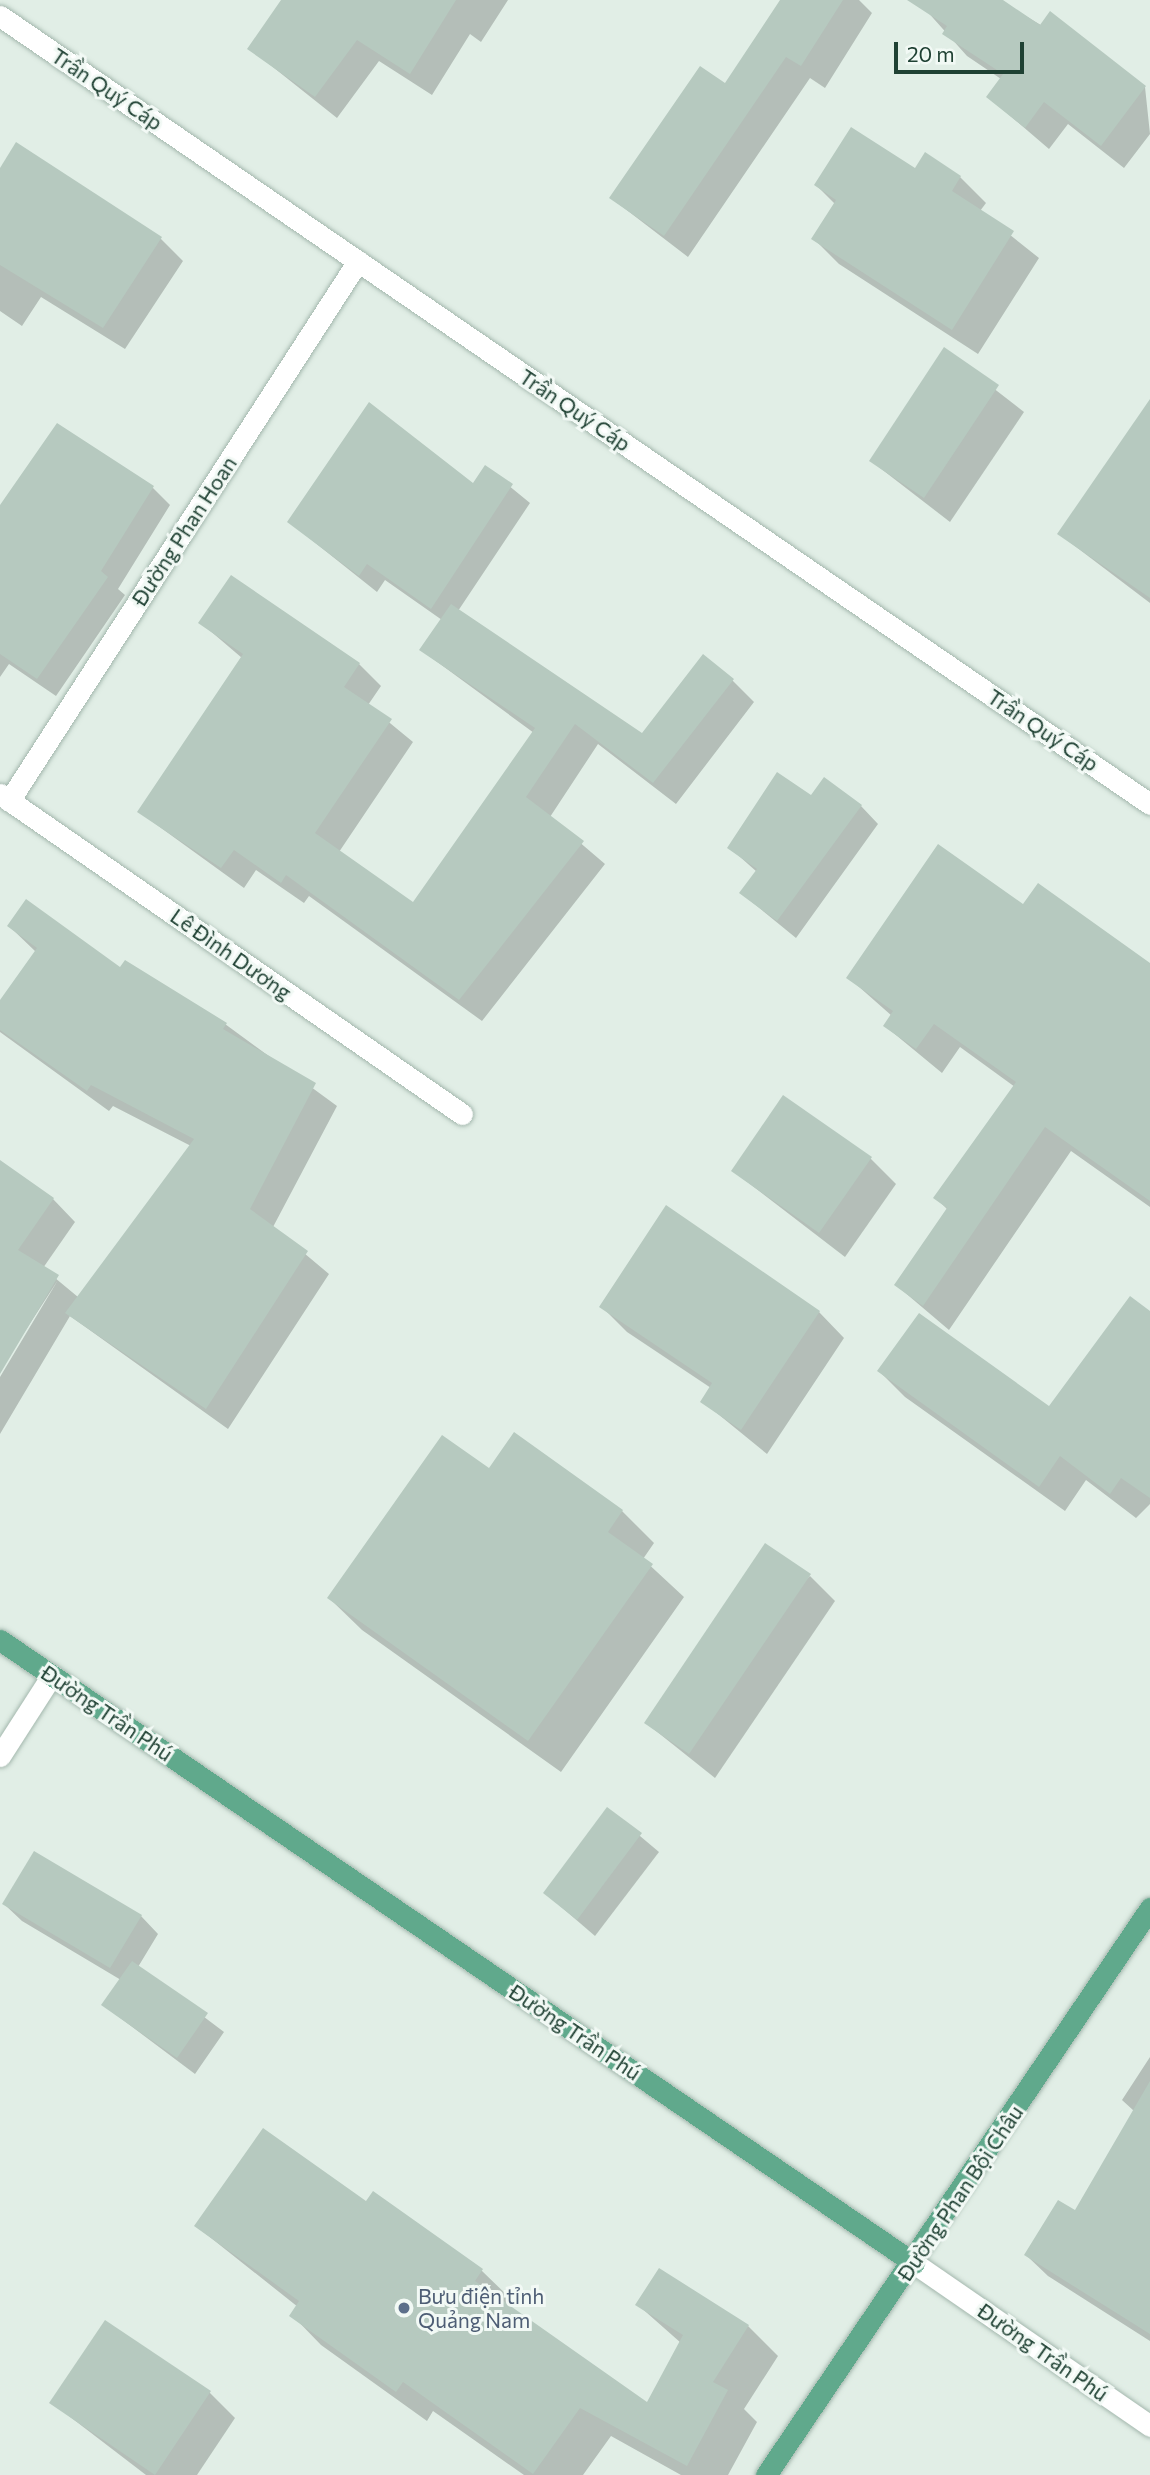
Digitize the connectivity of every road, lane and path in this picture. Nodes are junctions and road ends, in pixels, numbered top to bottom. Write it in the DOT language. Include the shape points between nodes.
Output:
graph roads {
  1 [pos="0,16"];
  2 [pos="358,261"];
  3 [pos="5,797"];
  4 [pos="1150,804"];
  5 [pos="462,1114"];
  6 [pos="0,1640"];
  7 [pos="52,1675"];
  8 [pos="0,1756"];
  9 [pos="1150,1908"];
  10 [pos="914,2263"];
  11 [pos="1150,2426"];
  12 [pos="766,2475"];
  1 -- 2 [label="street, Trần Quý Cáp"];
  2 -- 3 [label="street, Đường Phan Hoan"];
  2 -- 4 [label="street, Trần Quý Cáp"];
  3 -- 5 [label="street, Lê Đình Dương"];
  6 -- 7 [label="main road, Đường Trần Phú"];
  7 -- 8 [label="street"];
  7 -- 10 [label="main road, Đường Trần Phú"];
  9 -- 10 [label="main road, Đường Phan Bội Châu"];
  10 -- 11 [label="street, Đường Trần Phú"];
  10 -- 12 [label="main road, Đường Phan Bội Châu"];
}
